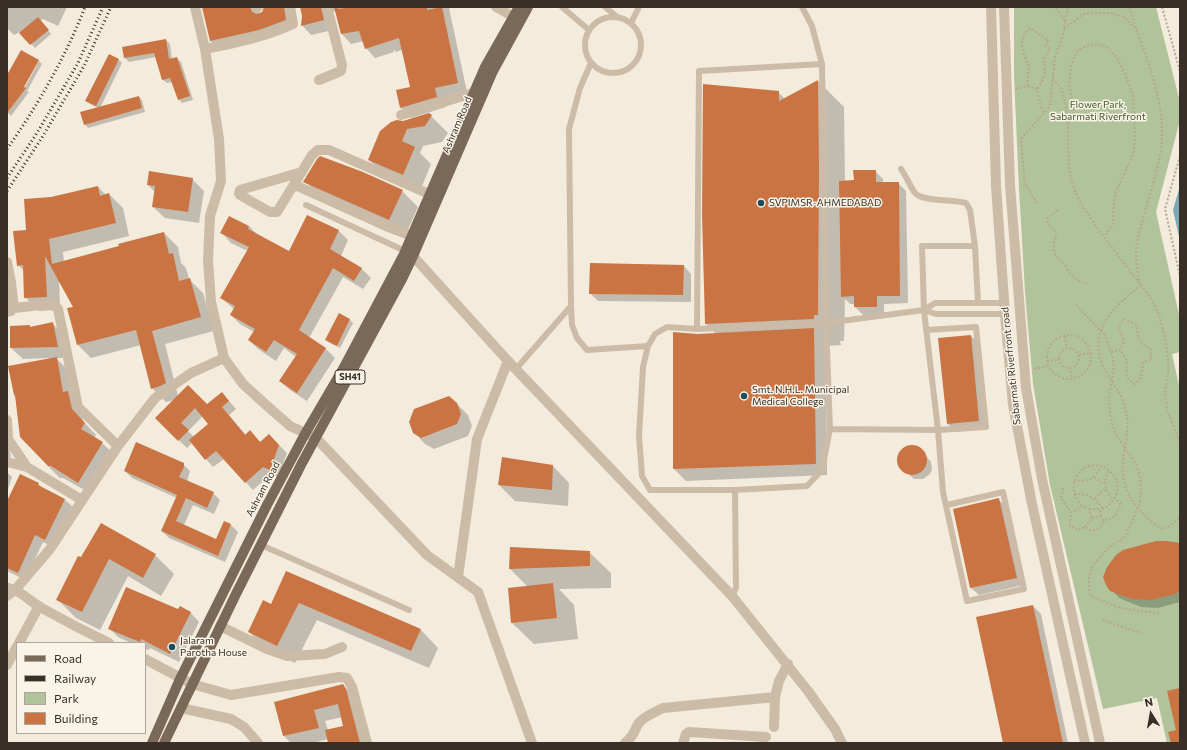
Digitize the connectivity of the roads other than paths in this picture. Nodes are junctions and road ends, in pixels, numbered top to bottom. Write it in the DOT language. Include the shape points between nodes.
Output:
graph roads {
  1 [pos="195,7"];
  2 [pos="290,7"];
  3 [pos="326,7"];
  4 [pos="496,7"];
  5 [pos="519,7"];
  6 [pos="528,7"];
  7 [pos="562,7"];
  8 [pos="605,7"];
  9 [pos="639,7"];
  10 [pos="802,7"];
  11 [pos="991,7"];
  12 [pos="1004,7"];
  13 [pos="617,17"];
  14 [pos="517,20"];
  15 [pos="631,23"];
  16 [pos="589,30"];
  17 [pos="205,49"];
  18 [pos="591,63"];
  19 [pos="822,64"];
  20 [pos="318,80"];
  21 [pos="473,93"];
  22 [pos="401,115"];
  23 [pos="901,169"];
  24 [pos="302,172"];
  25 [pos="295,185"];
  26 [pos="430,194"];
  27 [pos="306,205"];
  28 [pos="412,236"];
  29 [pos="975,246"];
  30 [pos="409,254"];
  31 [pos="7,262"];
  32 [pos="1018,301"];
  33 [pos="978,303"];
  34 [pos="1004,303"];
  35 [pos="571,306"];
  36 [pos="10,310"];
  37 [pos="924,310"];
  38 [pos="1005,314"];
  39 [pos="826,323"];
  40 [pos="697,329"];
  41 [pos="926,330"];
  42 [pos="648,346"];
  43 [pos="224,358"];
  44 [pos="508,361"];
  45 [pos="516,370"];
  46 [pos="1025,383"];
  47 [pos="1011,385"];
  48 [pos="7,420"];
  49 [pos="830,429"];
  50 [pos="938,430"];
  51 [pos="305,434"];
  52 [pos="316,438"];
  53 [pos="118,446"];
  54 [pos="7,462"];
  55 [pos="26,467"];
  56 [pos="736,490"];
  57 [pos="82,500"];
  58 [pos="947,505"];
  59 [pos="261,545"];
  60 [pos="458,577"];
  61 [pos="10,591"];
  62 [pos="732,596"];
  63 [pos="38,606"];
  64 [pos="409,610"];
  65 [pos="220,626"];
  66 [pos="20,642"];
  67 [pos="107,642"];
  68 [pos="342,647"];
  69 [pos="16,648"];
  70 [pos="146,660"];
  71 [pos="788,664"];
  72 [pos="7,665"];
  73 [pos="180,679"];
  74 [pos="192,684"];
  75 [pos="775,697"];
  76 [pos="181,708"];
  77 [pos="774,727"];
  78 [pos="766,737"];
  79 [pos="748,740"];
  80 [pos="152,743"];
  81 [pos="164,743"];
  82 [pos="258,743"];
  83 [pos="367,743"];
  84 [pos="532,743"];
  85 [pos="625,743"];
  86 [pos="683,743"];
  87 [pos="842,743"];
  88 [pos="1085,743"];
  89 [pos="1100,743"];
  1 -- 17 [label="street"];
  2 -- 17 [label="street" via="293,24 277,32"];
  3 -- 20 [label="street" via="342,65 341,71"];
  4 -- 14 [label="street"];
  5 -- 14 [label="main road, Ashram Road"];
  6 -- 14 [label="main road, Ashram Road / SH41"];
  7 -- 16 [label="lane"];
  8 -- 13 [label="lane"];
  9 -- 15 [label="lane"];
  10 -- 19 [label="lane" via="812,26"];
  11 -- 34 [label="street, Sabarmati Riverfront road" via="996,186"];
  12 -- 32 [label="street, Sabarmati Riverfront road" via="1010,185"];
  13 -- 15 [label="lane"];
  13 -- 16 [label="lane" via="601,19"];
  14 -- 21 [label="main road, Ashram Road" via="485,67"];
  14 -- 30 [label="main road, Ashram Road / SH41"];
  15 -- 18 [label="lane" via="640,36 641,43 641,51 634,65 620,73 604,72"];
  16 -- 18 [label="lane" via="585,47"];
  17 -- 43 [label="street" via="219,139 221,181 210,216 208,260 211,302"];
  18 -- 35 [label="lane" via="580,88 569,129"];
  19 -- 39 [label="lane"];
  19 -- 40 [label="lane" via="699,71"];
  21 -- 22 [label="street"];
  21 -- 26 [label="main road, Ashram Road"];
  23 -- 29 [label="lane" via="916,194 922,198 958,200 966,203 970,210"];
  24 -- 25 [label="street"];
  24 -- 25 [label="street" via="238,191 240,195 274,213 279,210"];
  24 -- 26 [label="street" via="314,153 323,149 329,150"];
  25 -- 28 [label="street"];
  26 -- 28 [label="main road, Ashram Road"];
  27 -- 30 [label="lane"];
  28 -- 30 [label="main road, Ashram Road"];
  29 -- 33 [label="lane"];
  29 -- 37 [label="lane" via="922,246"];
  30 -- 44 [label="street"];
  30 -- 51 [label="main road, Ashram Road"];
  30 -- 52 [label="main road, Ashram Road / SH41" via="361,356"];
  31 -- 36 [label="street" via="11,282"];
  32 -- 34 [label="street"];
  32 -- 46 [label="street, Sabarmati Riverfront road"];
  33 -- 34 [label="lane"];
  33 -- 37 [label="lane" via="935,303"];
  34 -- 38 [label="street, Sabarmati Riverfront road"];
  35 -- 42 [label="lane" via="572,325 577,338 587,350"];
  35 -- 45 [label="lane"];
  36 -- 53 [label="street" via="50,304 58,309 78,407"];
  37 -- 38 [label="lane" via="936,314"];
  37 -- 39 [label="lane"];
  37 -- 41 [label="lane"];
  38 -- 47 [label="street, Sabarmati Riverfront road"];
  39 -- 40 [label="lane"];
  39 -- 49 [label="lane"];
  40 -- 42 [label="lane" via="668,327 655,334"];
  41 -- 50 [label="lane"];
  41 -- 50 [label="lane" via="976,327 986,428"];
  42 -- 56 [label="lane" via="643,367 639,435 642,476 650,490"];
  43 -- 51 [label="street" via="243,384 290,426"];
  43 -- 53 [label="street" via="191,373 155,398"];
  44 -- 45 [label="street"];
  44 -- 60 [label="street" via="478,439"];
  45 -- 62 [label="street"];
  46 -- 47 [label="street"];
  46 -- 89 [label="street, Sabarmati Riverfront road" via="1042,479"];
  47 -- 88 [label="street, Sabarmati Riverfront road" via="1032,504"];
  48 -- 55 [label="street" via="8,439"];
  49 -- 50 [label="lane"];
  49 -- 56 [label="lane" via="822,470 807,486"];
  50 -- 58 [label="lane" via="943,492"];
  51 -- 52 [label="street"];
  51 -- 73 [label="main road, Ashram Road"];
  52 -- 59 [label="main road, Ashram Road / SH41"];
  52 -- 60 [label="street" via="427,555"];
  53 -- 57 [label="street"];
  54 -- 55 [label="street"];
  55 -- 57 [label="street"];
  56 -- 62 [label="lane" via="736,588"];
  57 -- 61 [label="street" via="50,549"];
  58 -- 58 [label="lane" via="968,602 1024,589 1003,492"];
  59 -- 64 [label="lane"];
  59 -- 65 [label="main road, Ashram Road / SH41"];
  60 -- 84 [label="street" via="478,592"];
  61 -- 63 [label="street"];
  62 -- 71 [label="street"];
  63 -- 66 [label="street"];
  63 -- 67 [label="street"];
  65 -- 68 [label="street" via="287,656 325,654"];
  65 -- 74 [label="main road, Ashram Road / SH41"];
  69 -- 72 [label="street"];
  70 -- 73 [label="street"];
  71 -- 75 [label="street" via="779,681"];
  71 -- 87 [label="street"];
  73 -- 74 [label="street"];
  73 -- 80 [label="main road, Ashram Road"];
  74 -- 76 [label="main road, Ashram Road / SH41"];
  74 -- 83 [label="street" via="231,695 339,677 347,678 352,686"];
  75 -- 77 [label="street"];
  75 -- 85 [label="street" via="663,708 652,712 639,723 634,736"];
  76 -- 81 [label="main road, Ashram Road / SH41"];
  76 -- 82 [label="street" via="231,719 244,727"];
  78 -- 79 [label="street"];
  79 -- 86 [label="street" via="689,732"];
}
